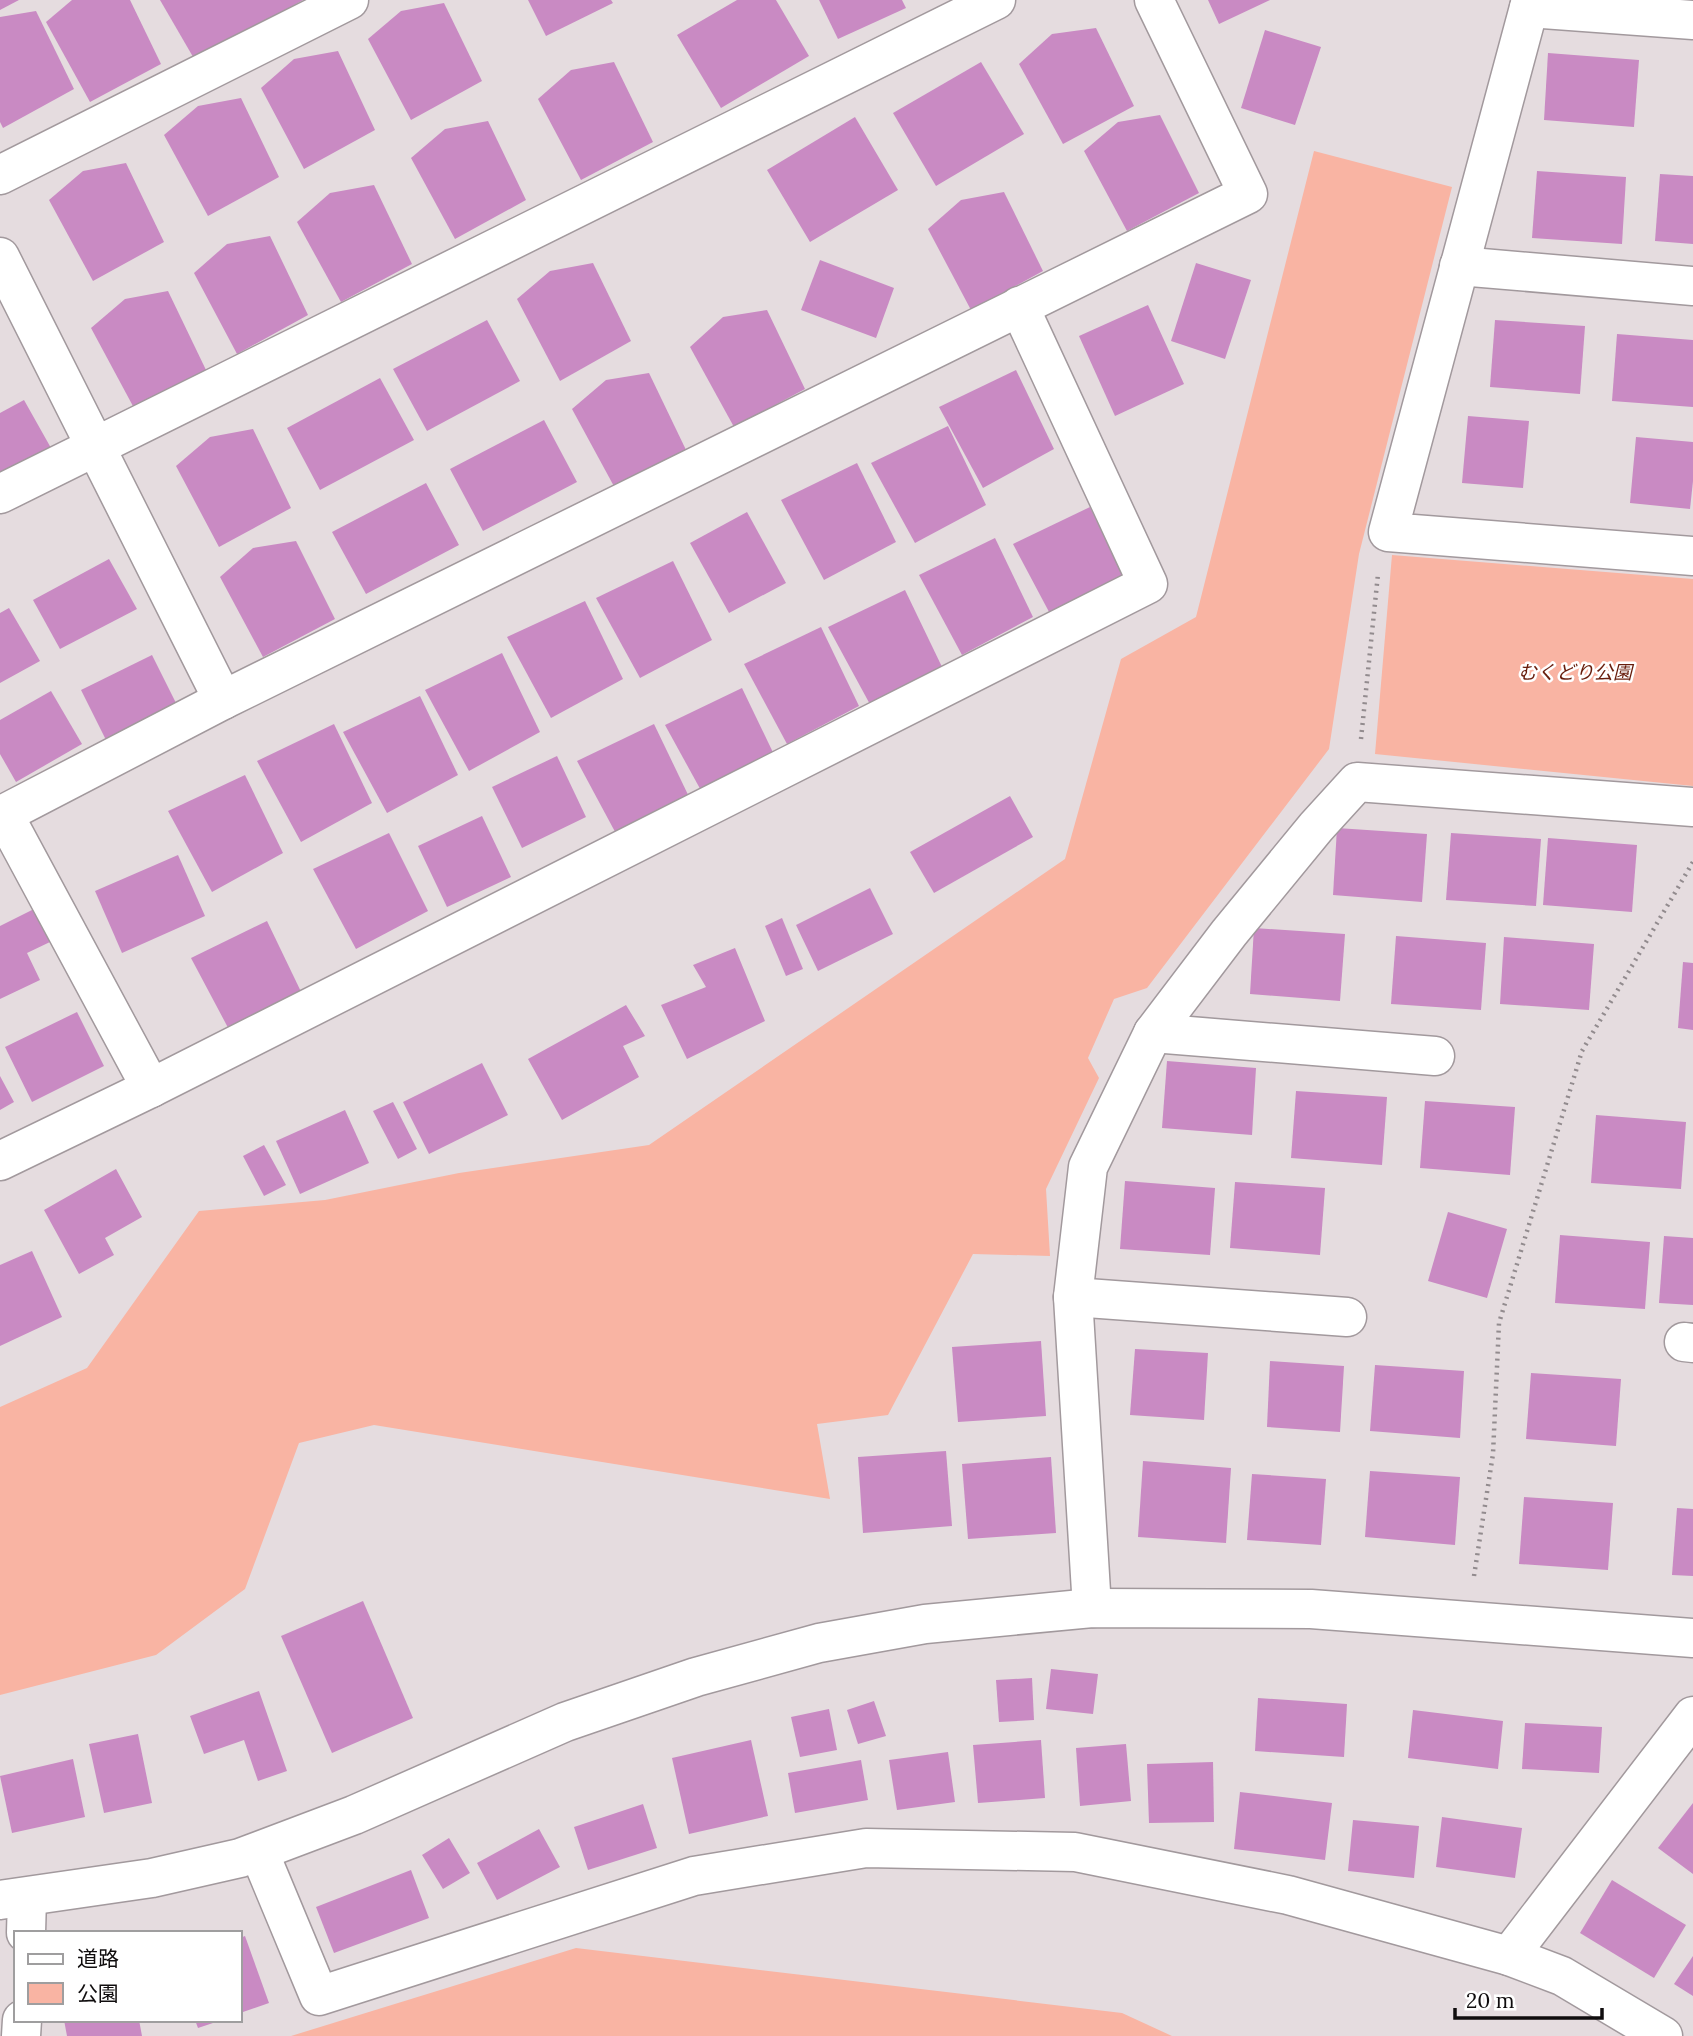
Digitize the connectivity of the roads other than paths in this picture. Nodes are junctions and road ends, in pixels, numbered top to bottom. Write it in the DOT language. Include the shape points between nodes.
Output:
graph roads {
  1 [pos="349,0"];
  2 [pos="996,0"];
  3 [pos="1154,0"];
  4 [pos="1530,4"];
  5 [pos="1693,20"];
  6 [pos="0,175"];
  7 [pos="0,257"];
  8 [pos="1459,266"];
  9 [pos="1693,286"];
  10 [pos="1019,306"];
  11 [pos="96,448"];
  12 [pos="0,494"];
  13 [pos="1693,556"];
  14 [pos="223,700"];
  15 [pos="1693,807"];
  16 [pos="2,816"];
  17 [pos="1153,1033"];
  18 [pos="1435,1056"];
  19 [pos="150,1088"];
  20 [pos="0,1161"];
  21 [pos="1073,1297"];
  22 [pos="1347,1317"];
  23 [pos="1092,1608"];
  24 [pos="1693,1638"];
  25 [pos="1693,1716"];
  26 [pos="259,1852"];
  27 [pos="18,1910"];
  28 [pos="1509,1956"];
  29 [pos="1663,2036"];
  1 -- 6 [label="street"];
  2 -- 11 [label="street"];
  3 -- 10 [label="street" via="1248,194"];
  4 -- 5 [label="street"];
  4 -- 8 [label="street"];
  7 -- 11 [label="street"];
  8 -- 9 [label="street"];
  8 -- 13 [label="street" via="1388,533"];
  10 -- 14 [label="street"];
  10 -- 19 [label="street" via="1148,584"];
  11 -- 12 [label="street"];
  11 -- 14 [label="street"];
  14 -- 16 [label="street"];
  15 -- 17 [label="street" via="1357,782 1228,933"];
  16 -- 19 [label="street"];
  17 -- 18 [label="street"];
  17 -- 21 [label="street" via="1088,1167"];
  19 -- 20 [label="street"];
  21 -- 22 [label="street"];
  21 -- 23 [label="street"];
  23 -- 24 [label="street" via="1311,1609"];
  23 -- 26 [label="street" via="925,1624 819,1643 696,1677 565,1722"];
  25 -- 28 [label="street"];
  26 -- 27 [label="street"];
  26 -- 28 [label="street" via="319,1996 694,1876 866,1848 1075,1852 1288,1895"];
  28 -- 29 [label="street" via="1562,1976"];
}
